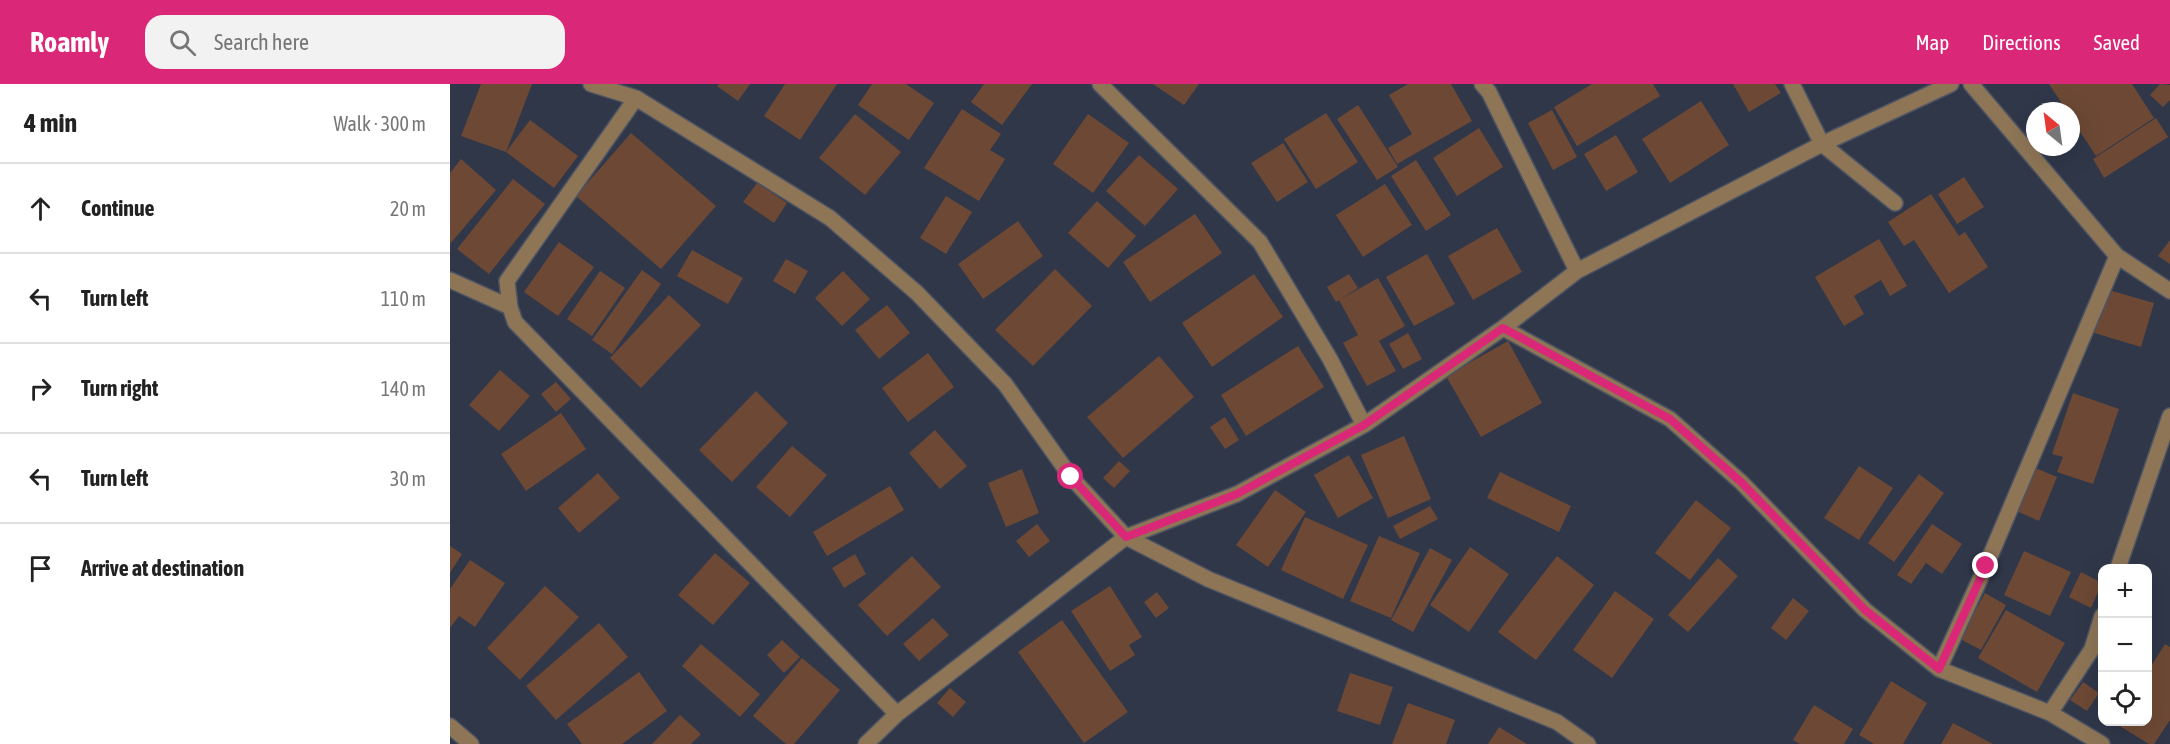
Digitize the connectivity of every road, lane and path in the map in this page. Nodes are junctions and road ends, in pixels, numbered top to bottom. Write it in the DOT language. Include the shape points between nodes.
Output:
graph roads {
  1 [pos="591,84"];
  2 [pos="1100,84"];
  3 [pos="1482,84"];
  4 [pos="1792,84"];
  5 [pos="1951,84"];
  6 [pos="1971,84"];
  7 [pos="636,98"];
  8 [pos="1822,144"];
  9 [pos="1895,203"];
  10 [pos="2117,256"];
  11 [pos="1576,271"];
  12 [pos="450,280"];
  13 [pos="2170,291"];
  14 [pos="510,307"];
  15 [pos="1503,328"];
  16 [pos="2170,416"];
  17 [pos="1364,425"];
  18 [pos="1126,537"];
  19 [pos="2119,564"];
  20 [pos="2102,618"];
  21 [pos="1939,669"];
  22 [pos="2050,713"];
  23 [pos="897,714"];
  24 [pos="450,726"];
  25 [pos="471,744"];
  26 [pos="866,744"];
  27 [pos="1588,744"];
  28 [pos="2102,744"];
  1 -- 7 [label="street"];
  2 -- 17 [label="street" via="1260,242 1330,359"];
  3 -- 11 [label="street"];
  4 -- 8 [label="street"];
  5 -- 8 [label="street"];
  6 -- 10 [label="street"];
  7 -- 14 [label="street" via="507,281"];
  7 -- 18 [label="street" via="830,218 917,293 1005,384 1071,477"];
  8 -- 9 [label="street"];
  8 -- 11 [label="street"];
  10 -- 13 [label="street"];
  10 -- 21 [label="street"];
  11 -- 15 [label="street"];
  12 -- 14 [label="street"];
  14 -- 23 [label="street" via="515,322"];
  15 -- 17 [label="street"];
  15 -- 21 [label="street" via="1670,419 1741,482 1865,610"];
  16 -- 19 [label="street"];
  17 -- 18 [label="street" via="1237,494"];
  18 -- 23 [label="street"];
  18 -- 27 [label="street" via="1208,579 1557,722"];
  20 -- 22 [label="street" via="2092,649"];
  21 -- 22 [label="street"];
  22 -- 28 [label="street"];
  23 -- 26 [label="street"];
  24 -- 25 [label="street"];
}
